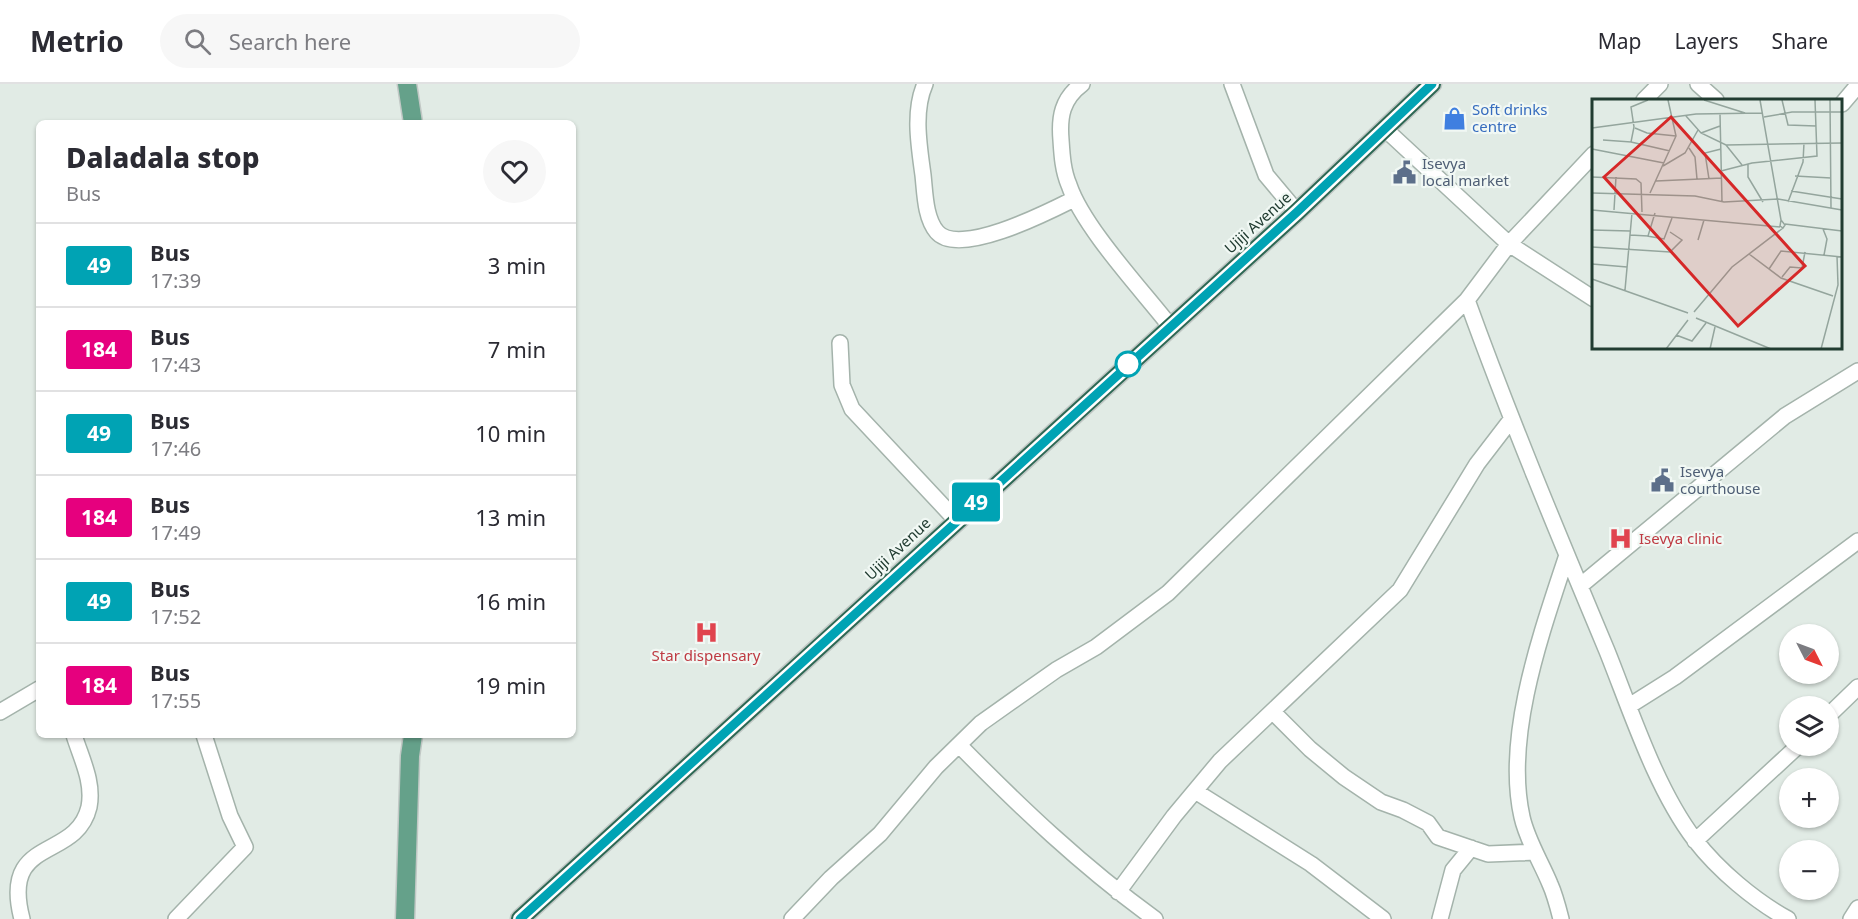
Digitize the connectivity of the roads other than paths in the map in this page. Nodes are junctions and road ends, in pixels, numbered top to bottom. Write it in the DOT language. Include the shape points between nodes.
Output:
graph roads {
  1 [pos="407,84"];
  2 [pos="925,84"];
  3 [pos="1082,84"];
  4 [pos="1232,84"];
  5 [pos="1432,84"];
  6 [pos="1660,84"];
  7 [pos="1698,84"];
  8 [pos="1858,85"];
  9 [pos="1645,99"];
  10 [pos="1715,99"];
  11 [pos="1843,103"];
  12 [pos="413,120"];
  13 [pos="1385,129"];
  14 [pos="1592,156"];
  15 [pos="1074,199"];
  16 [pos="1297,212"];
  17 [pos="1509,244"];
  18 [pos="1592,298"];
  19 [pos="1467,300"];
  20 [pos="1170,326"];
  21 [pos="840,343"];
  22 [pos="1858,371"];
  23 [pos="1510,421"];
  24 [pos="956,520"];
  25 [pos="1858,542"];
  26 [pos="1566,558"];
  27 [pos="1580,586"];
  28 [pos="1858,687"];
  29 [pos="36,691"];
  30 [pos="1839,705"];
  31 [pos="1629,706"];
  32 [pos="0,712"];
  33 [pos="1272,712"];
  34 [pos="75,738"];
  35 [pos="205,738"];
  36 [pos="413,738"];
  37 [pos="958,745"];
  38 [pos="1787,756"];
  39 [pos="1195,790"];
  40 [pos="1695,841"];
  41 [pos="1471,848"];
  42 [pos="1535,852"];
  43 [pos="1118,892"];
  44 [pos="1858,908"];
  45 [pos="406,917"];
  46 [pos="21,919"];
  47 [pos="176,919"];
  48 [pos="520,919"];
  49 [pos="792,919"];
  50 [pos="1155,919"];
  51 [pos="1383,919"];
  52 [pos="1440,919"];
  53 [pos="1561,919"];
  54 [pos="1788,919"];
  55 [pos="1851,919"];
  1 -- 12 [label="main road"];
  2 -- 15 [label="street" via="918,107 922,168 931,222 942,237 986,237"];
  3 -- 15 [label="street" via="1063,106 1059,127 1064,169"];
  4 -- 16 [label="street" via="1266,174"];
  5 -- 13 [label="highway, Ujiji Avenue"];
  6 -- 9 [label="street"];
  7 -- 10 [label="street"];
  8 -- 11 [label="street"];
  13 -- 16 [label="highway, Ujiji Avenue"];
  13 -- 17 [label="street"];
  14 -- 17 [label="street"];
  15 -- 20 [label="street"];
  16 -- 20 [label="highway, Ujiji Avenue"];
  17 -- 18 [label="street"];
  17 -- 19 [label="street"];
  19 -- 23 [label="street"];
  19 -- 37 [label="street" via="1168,593 993,713"];
  20 -- 24 [label="highway, Ujiji Avenue"];
  21 -- 24 [label="street" via="842,385 852,409"];
  22 -- 27 [label="street" via="1785,416"];
  23 -- 26 [label="street"];
  23 -- 33 [label="street" via="1477,464 1400,590"];
  24 -- 48 [label="highway, Ujiji Avenue"];
  25 -- 31 [label="street" via="1675,677"];
  26 -- 27 [label="street"];
  26 -- 42 [label="street" via="1524,708 1516,760 1523,819"];
  27 -- 31 [label="street"];
  28 -- 30 [label="street"];
  29 -- 32 [label="street"];
  31 -- 40 [label="street" via="1668,799"];
  33 -- 39 [label="street" via="1227,753"];
  33 -- 41 [label="street" via="1310,749 1362,790 1428,823 1438,837"];
  34 -- 46 [label="street" via="90,782 88,807 73,830 10,864 3,877"];
  35 -- 47 [label="street" via="230,816 245,847"];
  36 -- 45 [label="main road"];
  37 -- 43 [label="street"];
  37 -- 49 [label="street" via="880,834"];
  38 -- 40 [label="street"];
  39 -- 43 [label="street"];
  39 -- 51 [label="street" via="1311,864"];
  40 -- 54 [label="street" via="1752,897"];
  41 -- 42 [label="street" via="1488,854"];
  41 -- 52 [label="street" via="1453,870"];
  42 -- 53 [label="street" via="1552,887"];
  43 -- 50 [label="street"];
  44 -- 55 [label="street"];
}
